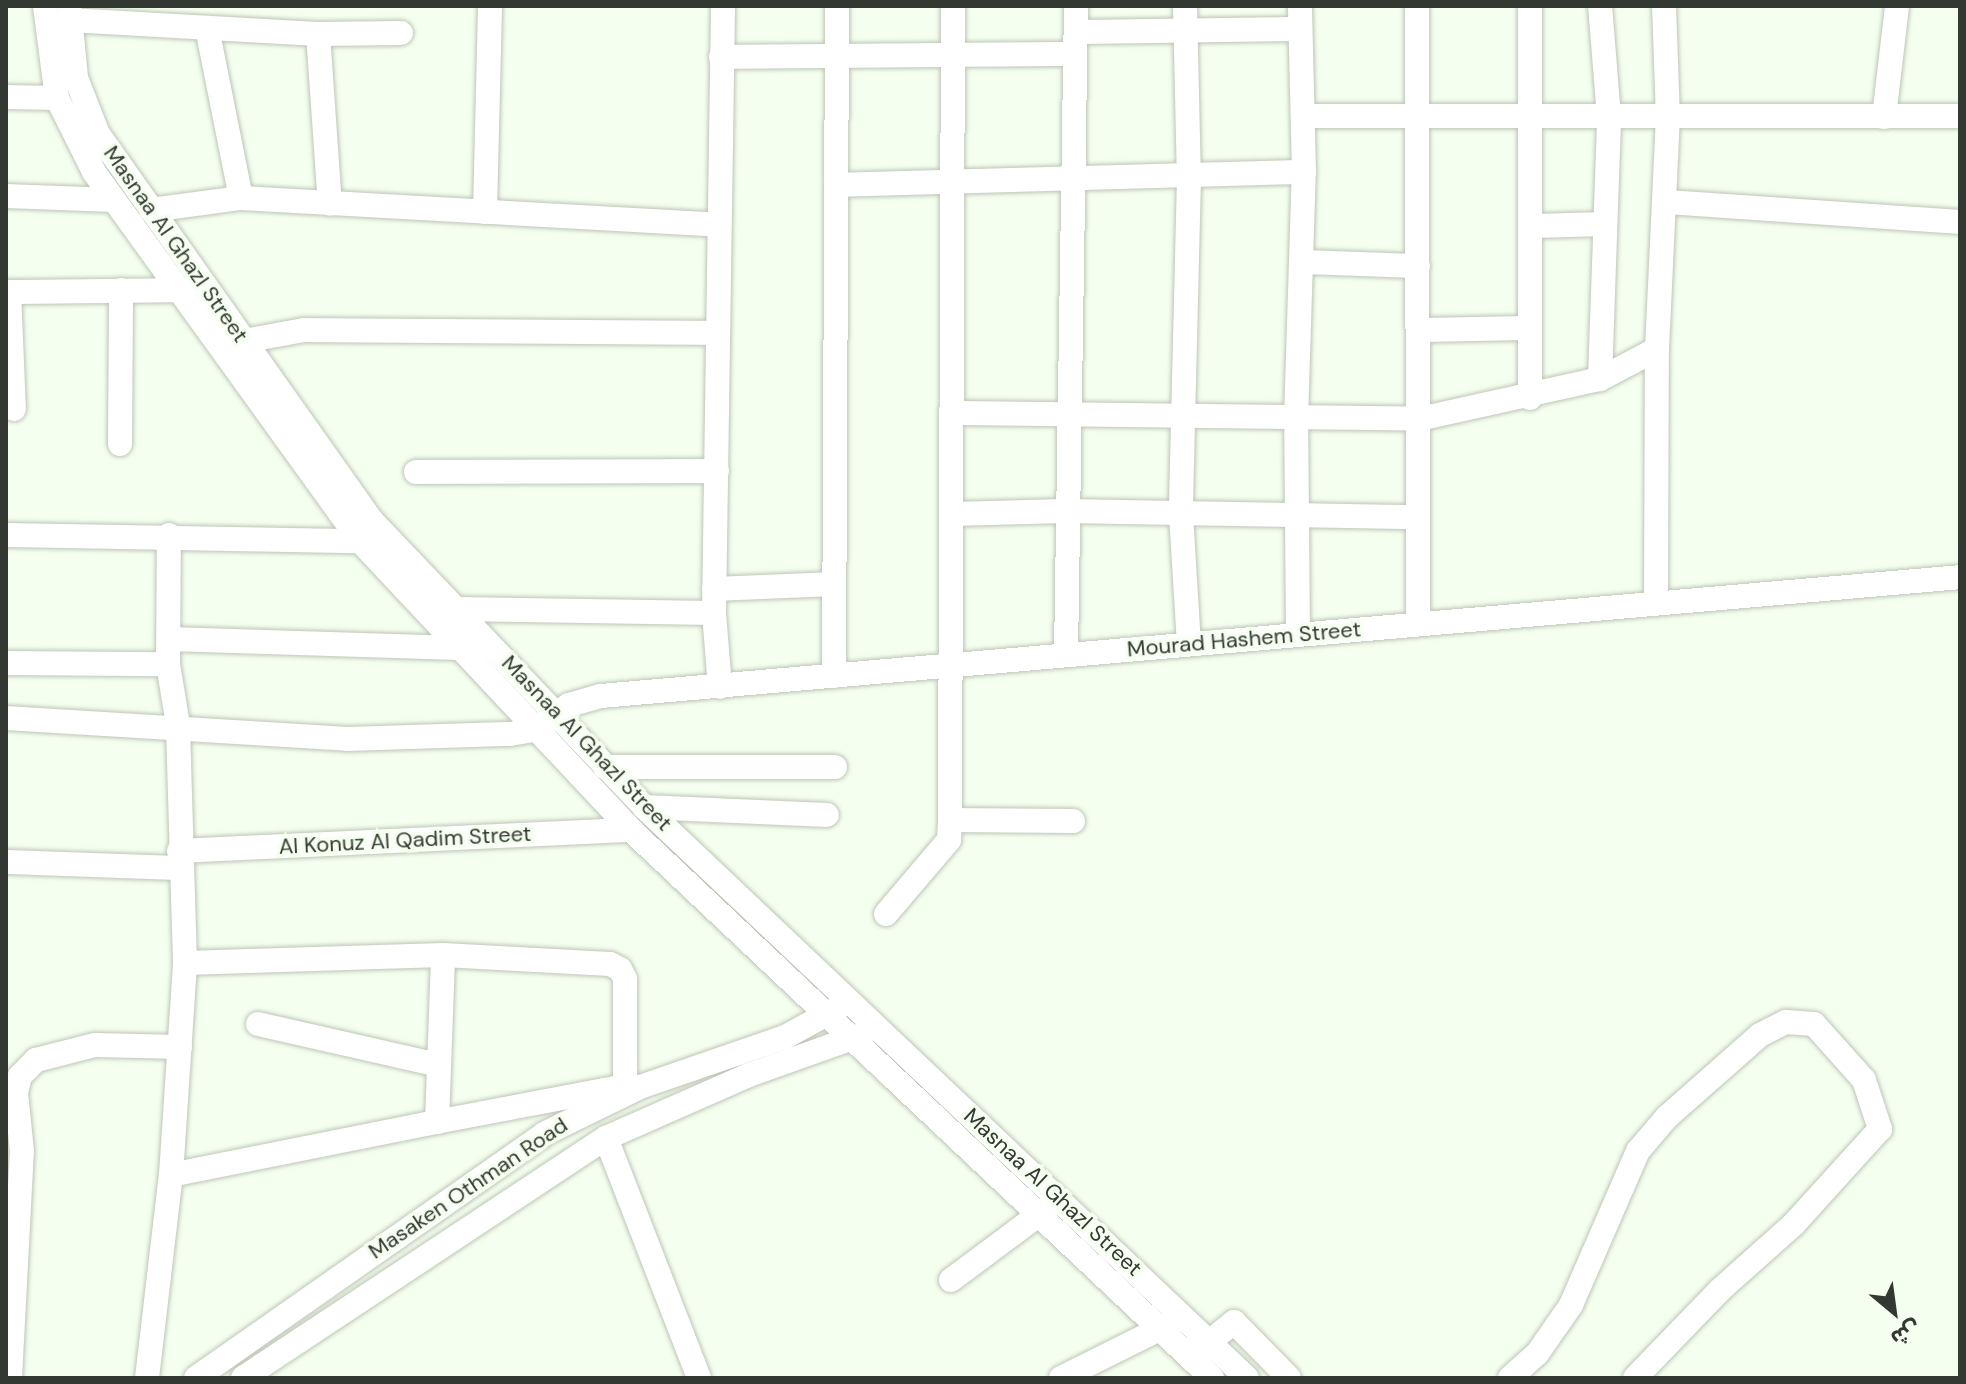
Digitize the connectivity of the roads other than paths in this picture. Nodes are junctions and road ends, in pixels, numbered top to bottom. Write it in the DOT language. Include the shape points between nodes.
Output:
graph roads {
  1 [pos="45,6"];
  2 [pos="490,6"];
  3 [pos="723,6"];
  4 [pos="837,6"];
  5 [pos="953,6"];
  6 [pos="1076,6"];
  7 [pos="1417,6"];
  8 [pos="1530,6"];
  9 [pos="1600,6"];
  10 [pos="1664,6"];
  11 [pos="1897,6"];
  12 [pos="69,13"];
  13 [pos="261,18"];
  14 [pos="1184,18"];
  15 [pos="1300,18"];
  16 [pos="207,28"];
  17 [pos="401,33"];
  18 [pos="318,34"];
  19 [pos="1075,43"];
  20 [pos="836,54"];
  21 [pos="952,54"];
  22 [pos="721,57"];
  23 [pos="6,97"];
  24 [pos="57,98"];
  25 [pos="1304,116"];
  26 [pos="1960,116"];
  27 [pos="1416,117"];
  28 [pos="1609,117"];
  29 [pos="1884,117"];
  30 [pos="1532,119"];
  31 [pos="1668,119"];
  32 [pos="1304,172"];
  33 [pos="1073,177"];
  34 [pos="1189,177"];
  35 [pos="950,180"];
  36 [pos="836,185"];
  37 [pos="6,196"];
  38 [pos="241,198"];
  39 [pos="113,200"];
  40 [pos="1667,202"];
  41 [pos="330,204"];
  42 [pos="151,210"];
  43 [pos="485,212"];
  44 [pos="1960,222"];
  45 [pos="1604,224"];
  46 [pos="719,225"];
  47 [pos="1534,226"];
  48 [pos="1302,262"];
  49 [pos="1418,266"];
  50 [pos="121,290"];
  51 [pos="183,290"];
  52 [pos="8,292"];
  53 [pos="1527,328"];
  54 [pos="1421,330"];
  55 [pos="717,333"];
  56 [pos="244,341"];
  57 [pos="1657,349"];
  58 [pos="1600,379"];
  59 [pos="1530,398"];
  60 [pos="14,409"];
  61 [pos="952,413"];
  62 [pos="1068,415"];
  63 [pos="1182,417"];
  64 [pos="1419,419"];
  65 [pos="1296,420"];
  66 [pos="120,444"];
  67 [pos="717,471"];
  68 [pos="416,472"];
  69 [pos="1065,511"];
  70 [pos="952,514"];
  71 [pos="1181,514"];
  72 [pos="1298,516"];
  73 [pos="1418,517"];
  74 [pos="6,535"];
  75 [pos="169,535"];
  76 [pos="360,541"];
  77 [pos="1960,577"];
  78 [pos="834,584"];
  79 [pos="714,601"];
  80 [pos="1656,601"];
  81 [pos="456,609"];
  82 [pos="1418,622"];
  83 [pos="1298,633"];
  84 [pos="169,639"];
  85 [pos="1189,644"];
  86 [pos="459,648"];
  87 [pos="1066,655"];
  88 [pos="6,663"];
  89 [pos="168,664"];
  90 [pos="951,665"];
  91 [pos="834,676"];
  92 [pos="720,687"];
  93 [pos="557,713"];
  94 [pos="6,718"];
  95 [pos="178,725"];
  96 [pos="537,729"];
  97 [pos="605,767"];
  98 [pos="835,767"];
  99 [pos="644,807"];
  100 [pos="827,815"];
  101 [pos="950,820"];
  102 [pos="1073,821"];
  103 [pos="631,830"];
  104 [pos="179,860"];
  105 [pos="6,862"];
  106 [pos="886,914"];
  107 [pos="443,955"];
  108 [pos="185,963"];
  109 [pos="850,1000"];
  110 [pos="825,1016"];
  111 [pos="258,1024"];
  112 [pos="880,1029"];
  113 [pos="850,1039"];
  114 [pos="180,1047"];
  115 [pos="790,1047"];
  116 [pos="438,1065"];
  117 [pos="625,1089"];
  118 [pos="437,1122"];
  119 [pos="606,1138"];
  120 [pos="171,1175"];
  121 [pos="1060,1198"];
  122 [pos="1039,1214"];
  123 [pos="951,1280"];
  124 [pos="1185,1317"];
  125 [pos="1161,1328"];
  126 [pos="1200,1349"];
  127 [pos="10,1378"];
  128 [pos="147,1378"];
  129 [pos="196,1378"];
  130 [pos="243,1378"];
  131 [pos="699,1378"];
  132 [pos="1061,1378"];
  133 [pos="1212,1378"];
  134 [pos="1247,1378"];
  135 [pos="1289,1378"];
  136 [pos="1510,1378"];
  137 [pos="1635,1378"];
  1 -- 24 [label="street, Masnaa Al Ghazl Street"];
  2 -- 43 [label="street"];
  3 -- 22 [label="street"];
  4 -- 20 [label="street"];
  5 -- 21 [label="street"];
  6 -- 19 [label="street"];
  7 -- 27 [label="street"];
  8 -- 30 [label="street"];
  9 -- 28 [label="street"];
  10 -- 31 [label="street"];
  11 -- 29 [label="street"];
  12 -- 16 [label="street"];
  12 -- 42 [label="street, Masnaa Al Ghazl Street" via="70,49 85,107"];
  13 -- 16 [label="street"];
  13 -- 18 [label="street"];
  14 -- 15 [label="street"];
  14 -- 19 [label="street"];
  14 -- 34 [label="street"];
  15 -- 25 [label="street"];
  16 -- 38 [label="street"];
  17 -- 18 [label="street"];
  18 -- 41 [label="street"];
  19 -- 21 [label="street"];
  19 -- 33 [label="street"];
  20 -- 21 [label="street"];
  20 -- 22 [label="street"];
  20 -- 36 [label="street"];
  21 -- 35 [label="street"];
  22 -- 46 [label="street"];
  23 -- 24 [label="street"];
  24 -- 39 [label="street, Masnaa Al Ghazl Street"];
  25 -- 27 [label="street"];
  25 -- 32 [label="street"];
  26 -- 29 [label="street"];
  27 -- 30 [label="street"];
  27 -- 49 [label="street"];
  28 -- 30 [label="street"];
  28 -- 31 [label="street"];
  28 -- 45 [label="street"];
  29 -- 31 [label="street"];
  30 -- 47 [label="street"];
  31 -- 40 [label="street"];
  32 -- 34 [label="street"];
  32 -- 48 [label="street"];
  33 -- 34 [label="street"];
  33 -- 35 [label="street"];
  33 -- 62 [label="street"];
  34 -- 63 [label="street"];
  35 -- 36 [label="street"];
  35 -- 61 [label="street"];
  36 -- 78 [label="street"];
  37 -- 39 [label="street"];
  38 -- 41 [label="street"];
  38 -- 42 [label="street"];
  39 -- 51 [label="street, Masnaa Al Ghazl Street"];
  40 -- 44 [label="street"];
  40 -- 57 [label="street"];
  41 -- 43 [label="street"];
  42 -- 56 [label="street, Masnaa Al Ghazl Street"];
  43 -- 46 [label="street"];
  45 -- 47 [label="street"];
  45 -- 58 [label="street"];
  46 -- 55 [label="street"];
  47 -- 53 [label="street"];
  48 -- 49 [label="street"];
  48 -- 65 [label="street"];
  49 -- 54 [label="street"];
  50 -- 51 [label="street"];
  50 -- 52 [label="street"];
  50 -- 66 [label="street"];
  51 -- 76 [label="street, Masnaa Al Ghazl Street"];
  52 -- 60 [label="street"];
  53 -- 54 [label="street"];
  53 -- 59 [label="street"];
  54 -- 64 [label="street"];
  55 -- 56 [label="street" via="304,330"];
  55 -- 67 [label="street"];
  56 -- 81 [label="street, Masnaa Al Ghazl Street" via="372,521"];
  57 -- 58 [label="street"];
  57 -- 80 [label="street"];
  58 -- 59 [label="street"];
  59 -- 64 [label="street"];
  61 -- 62 [label="street"];
  61 -- 70 [label="street"];
  62 -- 63 [label="street"];
  62 -- 69 [label="street"];
  63 -- 65 [label="street"];
  63 -- 71 [label="street"];
  64 -- 65 [label="street"];
  64 -- 73 [label="street"];
  65 -- 72 [label="street"];
  67 -- 68 [label="street"];
  67 -- 79 [label="street"];
  69 -- 70 [label="street"];
  69 -- 71 [label="street"];
  69 -- 87 [label="street"];
  70 -- 90 [label="street"];
  71 -- 72 [label="street"];
  71 -- 85 [label="street"];
  72 -- 73 [label="street"];
  72 -- 83 [label="street"];
  73 -- 82 [label="street"];
  74 -- 75 [label="street"];
  75 -- 76 [label="street"];
  75 -- 84 [label="street"];
  76 -- 86 [label="street, Masnaa Al Ghazl Street"];
  77 -- 80 [label="street, Mourad Hashem Street"];
  78 -- 79 [label="street"];
  78 -- 91 [label="street"];
  79 -- 81 [label="street"];
  79 -- 92 [label="street"];
  80 -- 82 [label="street, Mourad Hashem Street"];
  81 -- 93 [label="street, Masnaa Al Ghazl Street"];
  82 -- 83 [label="street, Mourad Hashem Street"];
  83 -- 85 [label="street, Mourad Hashem Street"];
  84 -- 86 [label="street"];
  84 -- 89 [label="street"];
  85 -- 87 [label="street, Mourad Hashem Street"];
  86 -- 96 [label="street, Masnaa Al Ghazl Street"];
  87 -- 90 [label="street, Mourad Hashem Street"];
  88 -- 89 [label="street"];
  89 -- 95 [label="street"];
  90 -- 91 [label="street, Mourad Hashem Street"];
  90 -- 101 [label="street"];
  91 -- 92 [label="street, Mourad Hashem Street"];
  92 -- 93 [label="street, Mourad Hashem Street" via="584,699"];
  93 -- 96 [label="street, Mourad Hashem Street"];
  93 -- 97 [label="street, Masnaa Al Ghazl Street"];
  94 -- 95 [label="street"];
  95 -- 96 [label="street" via="347,739"];
  95 -- 104 [label="street"];
  96 -- 103 [label="street, Masnaa Al Ghazl Street"];
  97 -- 98 [label="street"];
  97 -- 99 [label="street, Masnaa Al Ghazl Street"];
  99 -- 100 [label="street"];
  99 -- 109 [label="street, Masnaa Al Ghazl Street"];
  101 -- 102 [label="street"];
  101 -- 106 [label="street" via="949,840"];
  103 -- 104 [label="street, Al Konuz Al Qadim Street"];
  103 -- 110 [label="street, Masnaa Al Ghazl Street"];
  104 -- 105 [label="street, Al Konuz Al Qadim Street"];
  104 -- 108 [label="street"];
  107 -- 108 [label="street"];
  107 -- 116 [label="street"];
  107 -- 117 [label="street" via="610,964 620,969 625,979"];
  108 -- 114 [label="street"];
  109 -- 110 [label="street, Masaken Othman Road"];
  109 -- 112 [label="street, Masnaa Al Ghazl Street"];
  110 -- 113 [label="street, Masnaa Al Ghazl Street"];
  110 -- 115 [label="street, Masaken Othman Road"];
  111 -- 116 [label="street"];
  112 -- 113 [label="street, Masaken Othman Road"];
  112 -- 121 [label="street, Masnaa Al Ghazl Street"];
  113 -- 115 [label="street, Masaken Othman Road"];
  113 -- 122 [label="street, Masnaa Al Ghazl Street"];
  114 -- 120 [label="street"];
  114 -- 127 [label="street" via="95,1045 36,1060 20,1076 16,1093 22,1151"];
  115 -- 117 [label="street, Masaken Othman Road"];
  115 -- 119 [label="street, Masaken Othman Road"];
  116 -- 118 [label="street"];
  117 -- 118 [label="street"];
  117 -- 129 [label="street, Masaken Othman Road" via="514,1152"];
  118 -- 120 [label="street"];
  119 -- 130 [label="street, Masaken Othman Road"];
  119 -- 131 [label="street"];
  120 -- 128 [label="street"];
  121 -- 122 [label="street"];
  121 -- 124 [label="street, Masnaa Al Ghazl Street"];
  122 -- 123 [label="street"];
  122 -- 125 [label="street, Masnaa Al Ghazl Street"];
  124 -- 125 [label="street"];
  124 -- 126 [label="street, Masnaa Al Ghazl Street"];
  125 -- 126 [label="street, Masnaa Al Ghazl Street"];
  125 -- 132 [label="street"];
  126 -- 133 [label="street, Masnaa Al Ghazl Street"];
  126 -- 134 [label="street, Masnaa Al Ghazl Street"];
  126 -- 135 [label="street" via="1226,1323 1242,1324"];
  136 -- 137 [label="street" via="1537,1354 1571,1305 1638,1151 1657,1128 1723,1063 1760,1035 1786,1022 1814,1024 1864,1080 1880,1129 1794,1224 1720,1290"];
}
